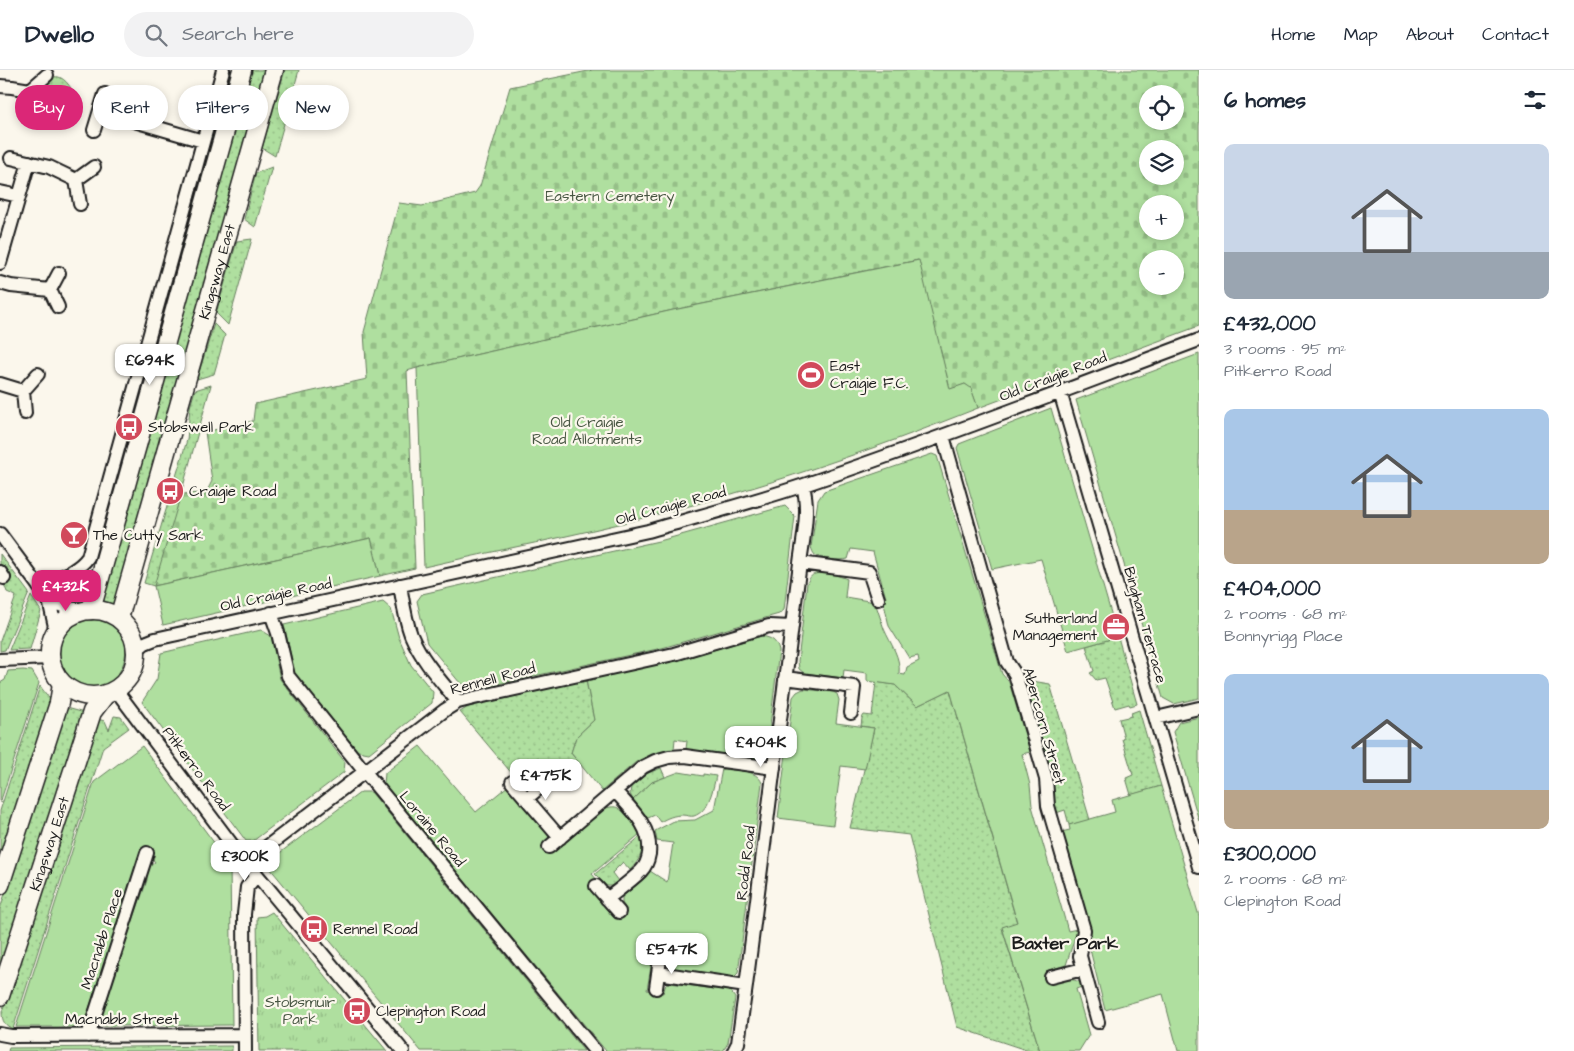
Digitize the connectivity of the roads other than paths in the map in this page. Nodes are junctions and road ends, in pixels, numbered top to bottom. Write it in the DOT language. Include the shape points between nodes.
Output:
graph roads {
  1 [pos="223,70"];
  2 [pos="242,70"];
  3 [pos="274,70"];
  4 [pos="47,75"];
  5 [pos="36,85"];
  6 [pos="0,86"];
  7 [pos="15,88"];
  8 [pos="165,130"];
  9 [pos="203,141"];
  10 [pos="11,158"];
  11 [pos="29,162"];
  12 [pos="94,167"];
  13 [pos="76,180"];
  14 [pos="0,192"];
  15 [pos="19,196"];
  16 [pos="80,204"];
  17 [pos="0,263"];
  18 [pos="59,273"];
  19 [pos="0,283"];
  20 [pos="50,290"];
  21 [pos="58,307"];
  22 [pos="1199,340"];
  23 [pos="38,374"];
  24 [pos="0,384"];
  25 [pos="23,390"];
  26 [pos="1060,392"];
  27 [pos="25,413"];
  28 [pos="942,436"];
  29 [pos="803,486"];
  30 [pos="0,534"];
  31 [pos="800,563"];
  32 [pos="400,585"];
  33 [pos="39,587"];
  34 [pos="878,598"];
  35 [pos="49,600"];
  36 [pos="89,610"];
  37 [pos="271,613"];
  38 [pos="119,618"];
  39 [pos="792,627"];
  40 [pos="56,631"];
  41 [pos="136,650"];
  42 [pos="50,658"];
  43 [pos="0,660"];
  44 [pos="785,678"];
  45 [pos="62,684"];
  46 [pos="111,693"];
  47 [pos="458,702"];
  48 [pos="1199,708"];
  49 [pos="851,713"];
  50 [pos="1156,718"];
  51 [pos="774,768"];
  52 [pos="365,772"];
  53 [pos="512,782"];
  54 [pos="544,784"];
  55 [pos="615,791"];
  56 [pos="526,799"];
  57 [pos="560,838"];
  58 [pos="549,847"];
  59 [pos="146,853"];
  60 [pos="247,862"];
  61 [pos="1199,867"];
  62 [pos="258,875"];
  63 [pos="0,885"];
  64 [pos="596,886"];
  65 [pos="608,899"];
  66 [pos="619,912"];
  67 [pos="660,959"];
  68 [pos="1083,969"];
  69 [pos="658,973"];
  70 [pos="1051,977"];
  71 [pos="746,986"];
  72 [pos="656,988"];
  73 [pos="0,996"];
  74 [pos="1098,1022"];
  75 [pos="0,1034"];
  76 [pos="245,1035"];
  77 [pos="88,1036"];
  78 [pos="739,1048"];
  79 [pos="245,1051"];
  80 [pos="403,1051"];
  81 [pos="595,1051"];
  1 -- 9 [label="street"];
  2 -- 36 [label="highway, Kingsway East"];
  3 -- 38 [label="highway, Kingsway East"];
  4 -- 5 [label="street"];
  6 -- 7 [label="street"];
  8 -- 9 [label="street"];
  9 -- 33 [label="street" via="88,557 77,568"];
  10 -- 11 [label="street"];
  11 -- 13 [label="street"];
  11 -- 15 [label="street"];
  12 -- 13 [label="street"];
  13 -- 16 [label="street"];
  14 -- 15 [label="street"];
  15 -- 17 [label="street"];
  18 -- 20 [label="street"];
  19 -- 20 [label="street"];
  20 -- 21 [label="street"];
  22 -- 26 [label="street, Old Craigie Road"];
  23 -- 25 [label="street"];
  24 -- 25 [label="street"];
  25 -- 27 [label="street"];
  26 -- 28 [label="street, Old Craigie Road"];
  26 -- 50 [label="street, Bingham Terrace"];
  28 -- 29 [label="street, Old Craigie Road"];
  28 -- 68 [label="street, Abercorn Street" via="1007,662 1015,674 1046,779 1048,806 1084,930 1080,956"];
  29 -- 31 [label="street, Rodd Road" via="806,510"];
  29 -- 32 [label="street, Old Craigie Road" via="648,530"];
  30 -- 33 [label="street"];
  31 -- 34 [label="street" via="869,572"];
  31 -- 39 [label="street, Rodd Road"];
  32 -- 37 [label="street, Old Craigie Road"];
  32 -- 47 [label="street" via="415,642 423,658"];
  33 -- 35 [label="street"];
  35 -- 36 [label="street" via="67,608"];
  35 -- 40 [label="street"];
  36 -- 38 [label="highway"];
  36 -- 40 [label="highway" via="66,619"];
  37 -- 41 [label="street, Old Craigie Road" via="155,638"];
  37 -- 52 [label="street, Loraine Road" via="288,676"];
  38 -- 41 [label="highway" via="131,632"];
  39 -- 44 [label="street, Rodd Road"];
  39 -- 47 [label="street, Rennell Road" via="770,626 674,654"];
  40 -- 42 [label="highway"];
  41 -- 46 [label="highway, Kingsway East" via="135,662 125,683"];
  42 -- 43 [label="street"];
  42 -- 45 [label="highway"];
  44 -- 49 [label="street" via="854,687"];
  44 -- 51 [label="street, Rodd Road"];
  45 -- 46 [label="highway" via="82,696"];
  45 -- 63 [label="highway" via="59,703"];
  46 -- 60 [label="street, Pitkerro Road"];
  46 -- 73 [label="highway, Kingsway East" via="92,712"];
  47 -- 52 [label="street, Rennell Road"];
  48 -- 50 [label="street"];
  50 -- 61 [label="street, Bingham Terrace"];
  51 -- 55 [label="street" via="685,756 669,757 642,767"];
  51 -- 71 [label="street, Rodd Road"];
  52 -- 60 [label="street, Rennell Road"];
  52 -- 81 [label="street, Loraine Road"];
  53 -- 56 [label="street"];
  54 -- 56 [label="street"];
  55 -- 57 [label="street"];
  55 -- 65 [label="street" via="646,830 650,844 642,870"];
  56 -- 57 [label="street"];
  57 -- 58 [label="street"];
  59 -- 77 [label="street, Macnabb Place"];
  60 -- 62 [label="street, Pitkerro Road"];
  62 -- 76 [label="street" via="247,887 244,914"];
  62 -- 80 [label="street, Pitkerro Road"];
  64 -- 65 [label="street"];
  65 -- 66 [label="street"];
  67 -- 69 [label="street"];
  68 -- 70 [label="street"];
  68 -- 74 [label="street, Abercorn Street"];
  69 -- 71 [label="street"];
  69 -- 72 [label="street"];
  71 -- 78 [label="street, Rodd Road"];
  75 -- 77 [label="street, Macnabb Street"];
  76 -- 77 [label="street, Macnabb Street"];
  76 -- 79 [label="street"];
}
